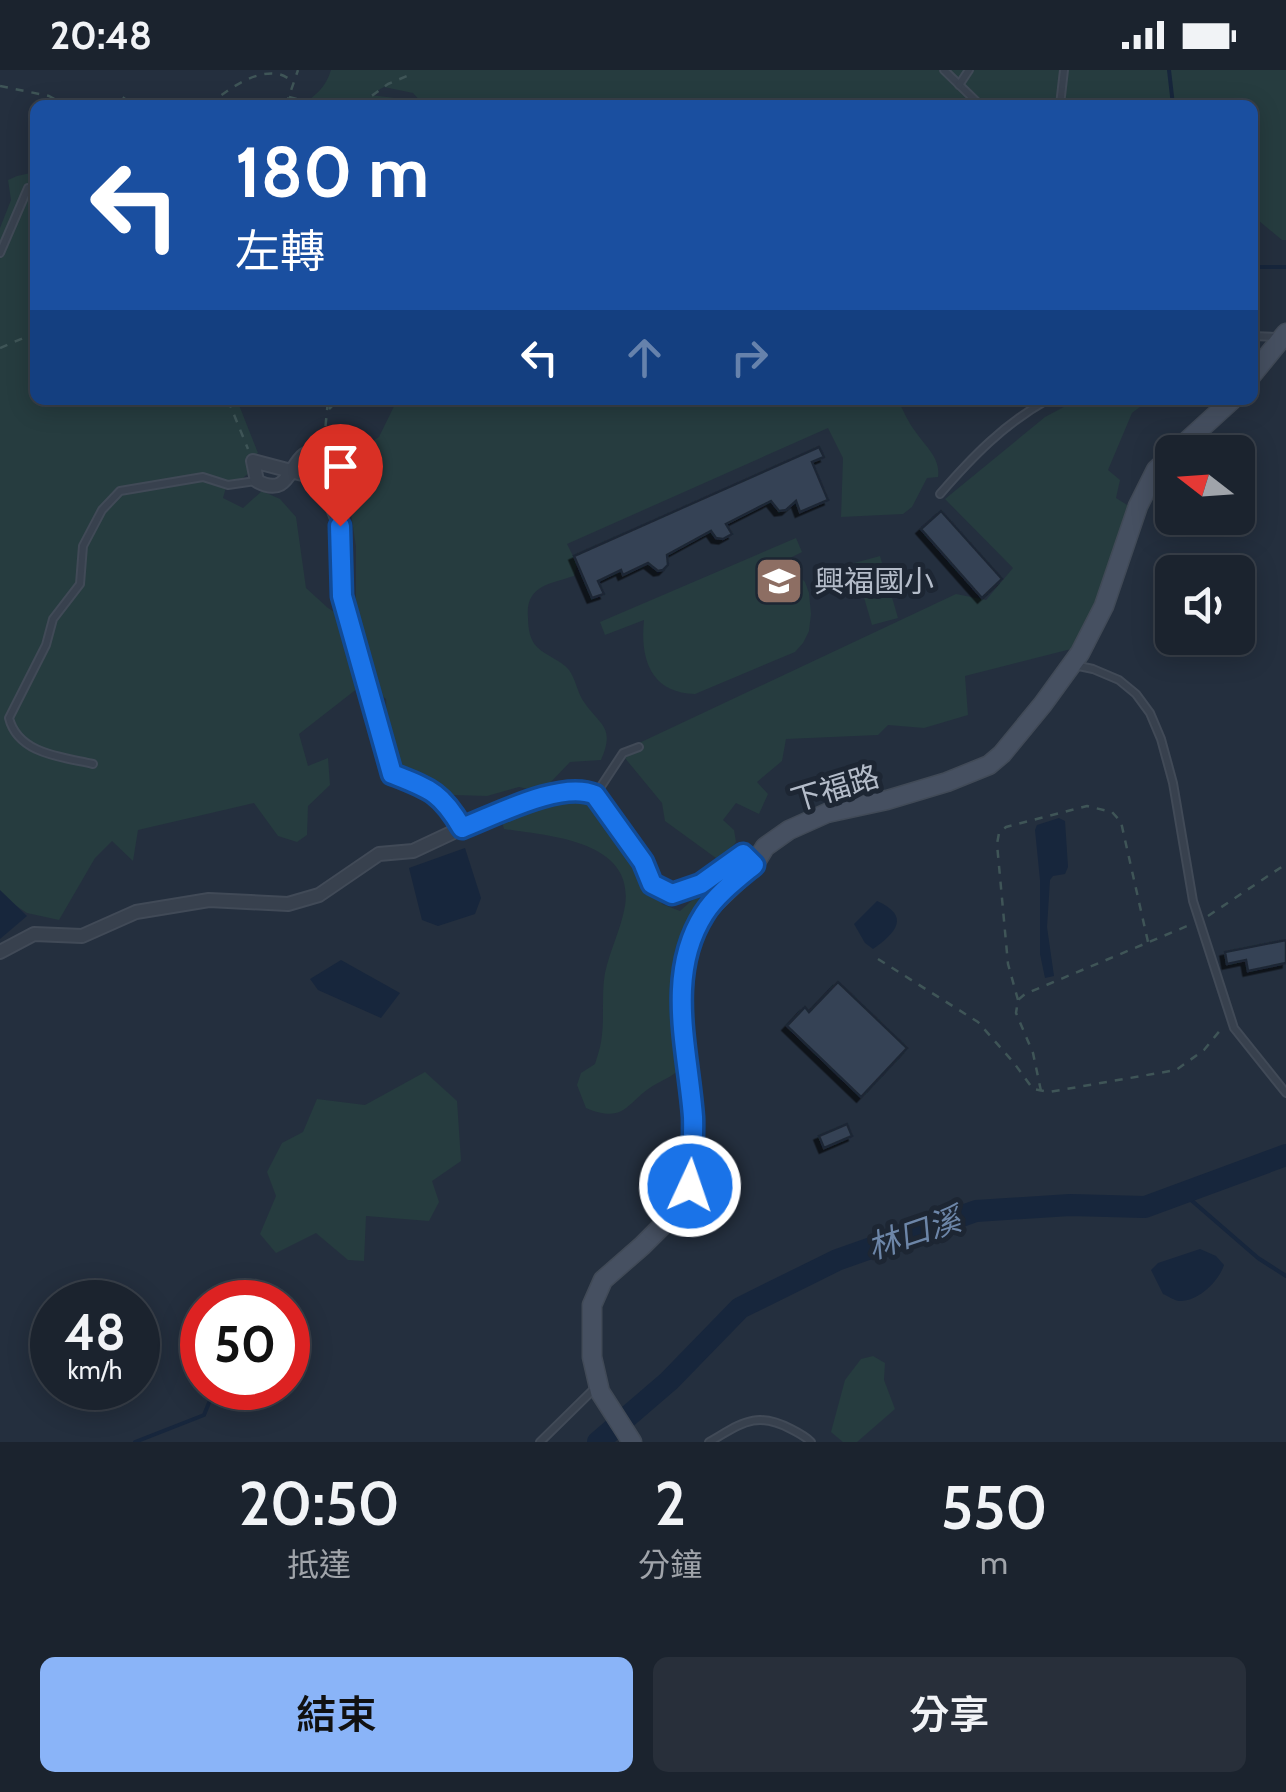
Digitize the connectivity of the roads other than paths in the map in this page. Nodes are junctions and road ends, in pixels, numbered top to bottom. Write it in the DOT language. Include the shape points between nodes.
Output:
graph roads {
  1 [pos="944,70"];
  2 [pos="969,70"];
  3 [pos="1064,70"];
  4 [pos="959,85"];
  5 [pos="975,100"];
  6 [pos="1061,100"];
  7 [pos="28,188"];
  8 [pos="0,254"];
  9 [pos="1258,336"];
  10 [pos="1284,336"];
  11 [pos="1258,368"];
  12 [pos="1032,405"];
  13 [pos="1227,405"];
  14 [pos="1194,435"];
  15 [pos="294,470"];
  16 [pos="1155,472"];
  17 [pos="257,481"];
  18 [pos="328,481"];
  19 [pos="940,494"];
  20 [pos="1072,665"];
  21 [pos="638,747"];
  22 [pos="93,764"];
  23 [pos="595,795"];
  24 [pos="462,828"];
  25 [pos="754,865"];
  26 [pos="0,952"];
  27 [pos="1286,1093"];
  28 [pos="599,1389"];
  29 [pos="540,1442"];
  30 [pos="632,1442"];
  31 [pos="709,1442"];
  32 [pos="812,1442"];
  1 -- 4 [label="lane"];
  2 -- 4 [label="lane"];
  3 -- 6 [label="lane"];
  4 -- 5 [label="lane"];
  7 -- 8 [label="lane"];
  9 -- 10 [label="lane"];
  10 -- 11 [label="main road"];
  12 -- 19 [label="lane" via="973,455"];
  13 -- 14 [label="main road, 下福路"];
  15 -- 17 [label="street" via="275,486"];
  15 -- 17 [label="street" via="253,461"];
  15 -- 18 [label="street"];
  15 -- 18 [label="street" via="303,455 322,453"];
  16 -- 20 [label="main road, 下福路" via="1104,606"];
  17 -- 22 [label="lane" via="228,485 203,477 120,491 102,510 83,546 80,584 53,619 9,718 12,732 37,751"];
  18 -- 24 [label="street" via="340,526 342,596 392,774 431,789"];
  20 -- 25 [label="main road, 下福路" via="989,765 806,821 764,847"];
  20 -- 27 [label="lane" via="1119,680 1150,713 1173,782 1193,901 1232,1023"];
  21 -- 23 [label="lane" via="623,753"];
  23 -- 24 [label="street" via="548,795"];
  23 -- 25 [label="street" via="652,884 672,894 701,884 743,854"];
  24 -- 26 [label="street" via="413,852 378,854 319,895 288,904 190,903 136,912 82,936 34,934"];
  25 -- 28 [label="main road, 下福路" via="706,911 689,944 681,984 693,1122 690,1186 674,1214 603,1280 592,1304"];
  28 -- 29 [label="lane"];
  28 -- 30 [label="main road"];
  31 -- 32 [label="lane" via="766,1418"];
}
